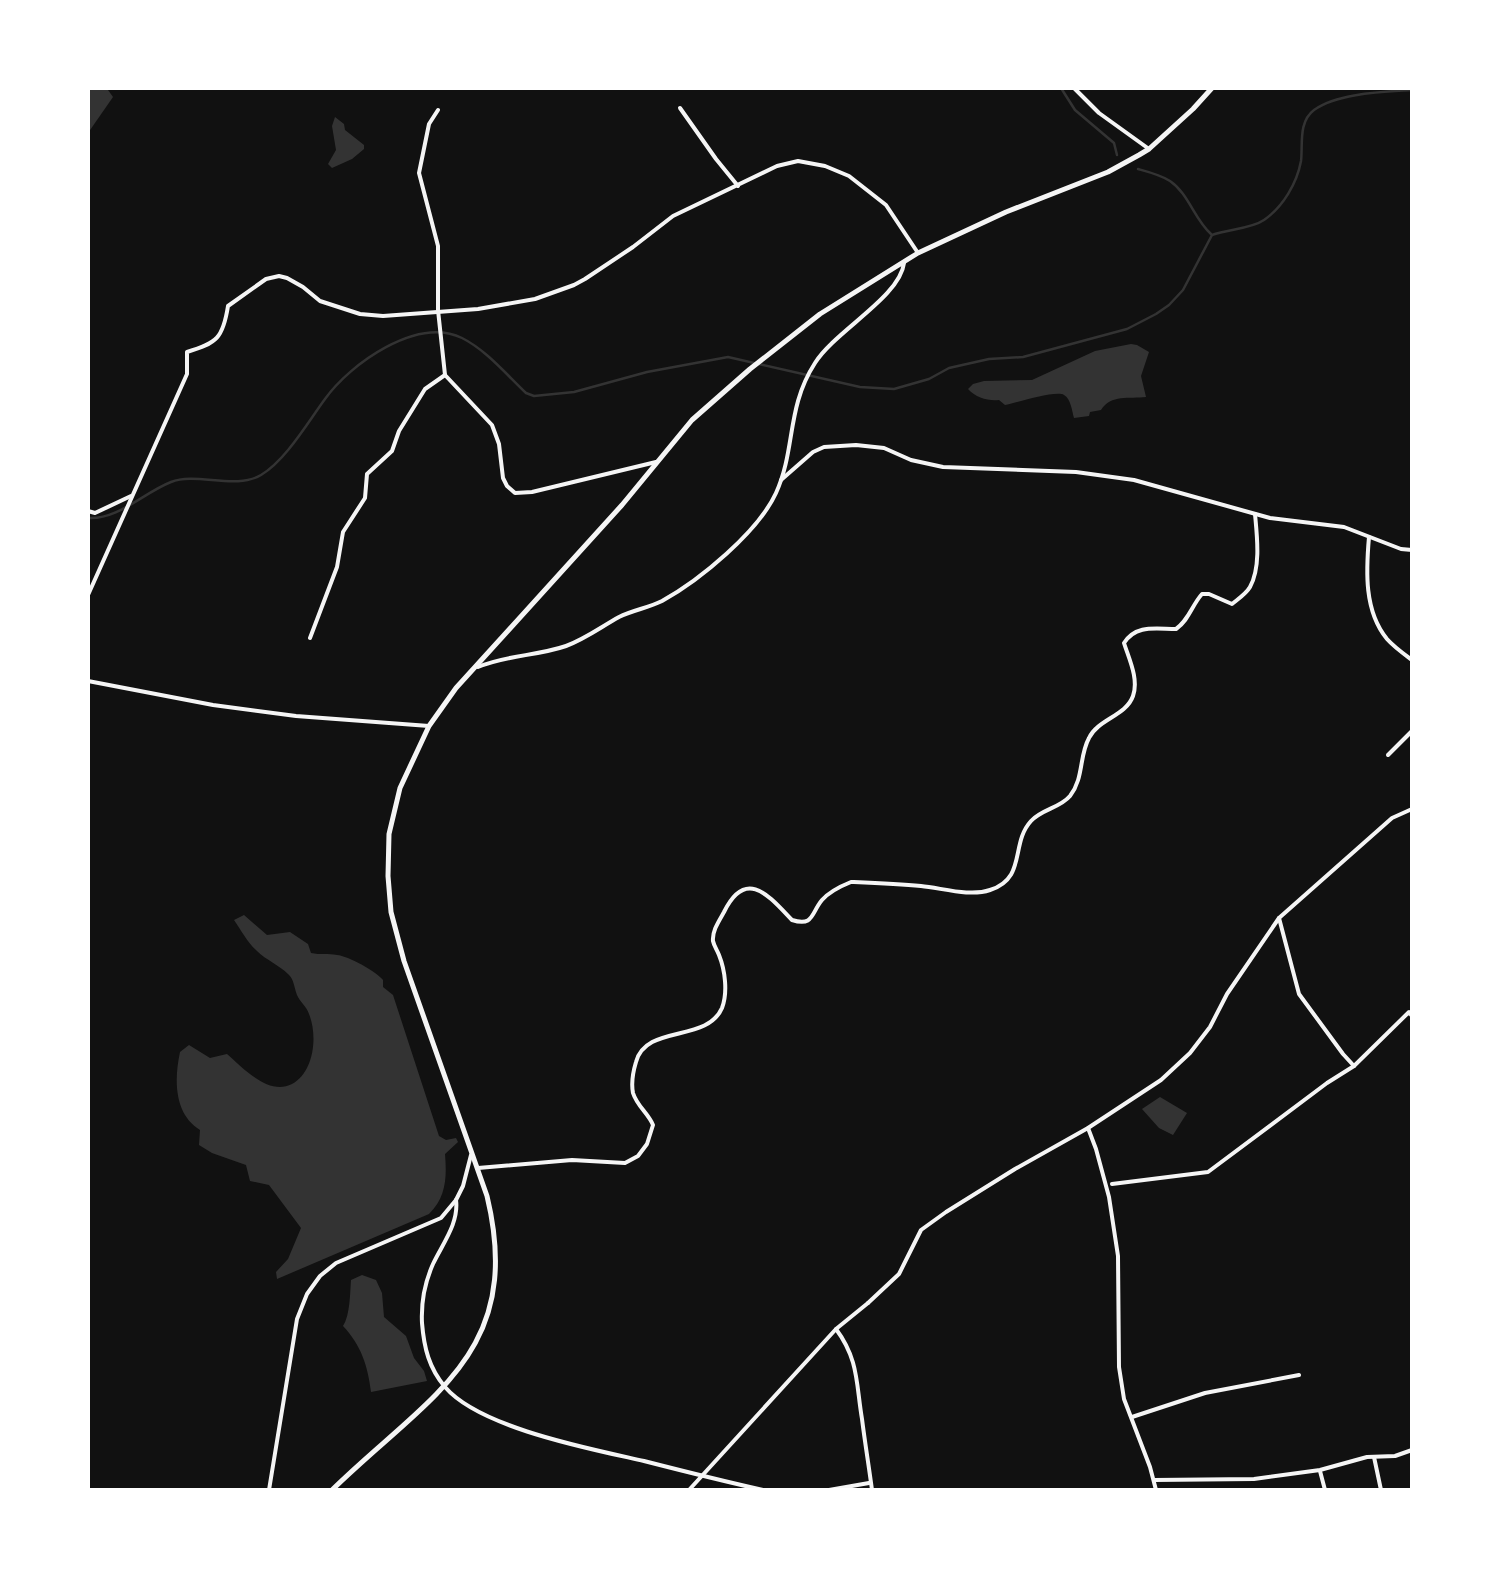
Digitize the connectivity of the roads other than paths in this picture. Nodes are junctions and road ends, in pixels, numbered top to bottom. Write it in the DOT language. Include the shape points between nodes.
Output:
graph roads {
  1 [pos="1074,88"];
  2 [pos="1212,88"];
  3 [pos="680,108"];
  4 [pos="438,110"];
  5 [pos="1149,149"];
  6 [pos="738,186"];
  7 [pos="918,253"];
  8 [pos="904,263"];
  9 [pos="438,310"];
  10 [pos="445,375"];
  11 [pos="656,462"];
  12 [pos="781,480"];
  13 [pos="131,496"];
  14 [pos="88,511"];
  15 [pos="1255,514"];
  16 [pos="1369,537"];
  17 [pos="1412,550"];
  18 [pos="88,595"];
  19 [pos="310,638"];
  20 [pos="1412,660"];
  21 [pos="476,667"];
  22 [pos="88,681"];
  23 [pos="429,726"];
  24 [pos="1412,732"];
  25 [pos="1388,755"];
  26 [pos="1412,809"];
  27 [pos="1280,918"];
  28 [pos="1412,1016"];
  29 [pos="1354,1066"];
  30 [pos="1088,1128"];
  31 [pos="472,1150"];
  32 [pos="478,1168"];
  33 [pos="1112,1184"];
  34 [pos="456,1200"];
  35 [pos="836,1329"];
  36 [pos="1298,1375"];
  37 [pos="445,1386"];
  38 [pos="1132,1417"];
  39 [pos="1412,1450"];
  40 [pos="1374,1456"];
  41 [pos="1320,1470"];
  42 [pos="700,1476"];
  43 [pos="1154,1480"];
  44 [pos="871,1483"];
  45 [pos="268,1490"];
  46 [pos="332,1490"];
  47 [pos="689,1490"];
  48 [pos="763,1490"];
  49 [pos="830,1490"];
  50 [pos="872,1490"];
  51 [pos="1156,1490"];
  52 [pos="1325,1490"];
  53 [pos="1381,1490"];
  1 -- 5 [label="street"];
  2 -- 5 [label="main road"];
  3 -- 6 [label="street"];
  4 -- 9 [label="street" via="419,173 438,246"];
  5 -- 7 [label="main road"];
  6 -- 7 [label="street" via="790,162 825,166 886,205"];
  6 -- 9 [label="street" via="666,220 574,285 510,305"];
  7 -- 8 [label="main road"];
  8 -- 11 [label="main road" via="820,314 750,369"];
  8 -- 12 [label="street" via="894,287 818,357 803,382"];
  9 -- 10 [label="street"];
  9 -- 13 [label="street" via="360,314 320,300 287,278 266,279 228,306 224,330 210,345 186,352 187,374"];
  10 -- 11 [label="street" via="492,426 503,478 515,493"];
  10 -- 19 [label="street" via="425,389 392,450 367,474 364,498 342,532 338,567"];
  11 -- 21 [label="main road"];
  12 -- 15 [label="street" via="813,452 856,445 943,467 1106,475"];
  12 -- 21 [label="street" via="755,527 660,602 566,646"];
  13 -- 14 [label="street"];
  13 -- 18 [label="street"];
  15 -- 16 [label="street" via="1330,524"];
  15 -- 32 [label="street" via="1255,565 1244,594 1232,604 1202,594 1176,629 1140,628 1129,635 1124,643 1133,669 1132,698 1087,740 1072,794 1030,821 1010,878 978,892 851,882 796,923 769,895 739,891 713,935 724,974 718,1014 650,1042 638,1054 634,1094 654,1125 638,1156 625,1163"];
  16 -- 17 [label="street"];
  16 -- 20 [label="street" via="1366,588 1378,623"];
  21 -- 23 [label="main road"];
  22 -- 23 [label="street" via="296,716"];
  23 -- 31 [label="main road" via="400,788 390,834 391,912"];
  24 -- 25 [label="street"];
  26 -- 27 [label="street" via="1392,818"];
  27 -- 29 [label="street" via="1299,994"];
  27 -- 30 [label="street" via="1190,1053"];
  28 -- 29 [label="street" via="1408,1012"];
  29 -- 33 [label="street" via="1208,1172"];
  30 -- 35 [label="street" via="922,1230 898,1274"];
  30 -- 38 [label="street" via="1118,1256 1119,1367"];
  31 -- 32 [label="main road"];
  31 -- 34 [label="street"];
  32 -- 37 [label="main road" via="492,1218 495,1286 480,1332"];
  34 -- 37 [label="street" via="424,1290 422,1318 427,1360"];
  34 -- 45 [label="street" via="441,1218 336,1263 307,1294"];
  35 -- 42 [label="street"];
  35 -- 44 [label="street" via="858,1376"];
  36 -- 38 [label="street" via="1222,1389"];
  37 -- 42 [label="street" via="482,1414 553,1440"];
  37 -- 46 [label="main road"];
  38 -- 43 [label="street"];
  39 -- 40 [label="street"];
  40 -- 41 [label="street"];
  40 -- 53 [label="street"];
  41 -- 43 [label="street" via="1254,1479"];
  41 -- 52 [label="street"];
  42 -- 47 [label="street"];
  42 -- 48 [label="street"];
  43 -- 51 [label="street"];
  44 -- 49 [label="street"];
  44 -- 50 [label="street"];
}
